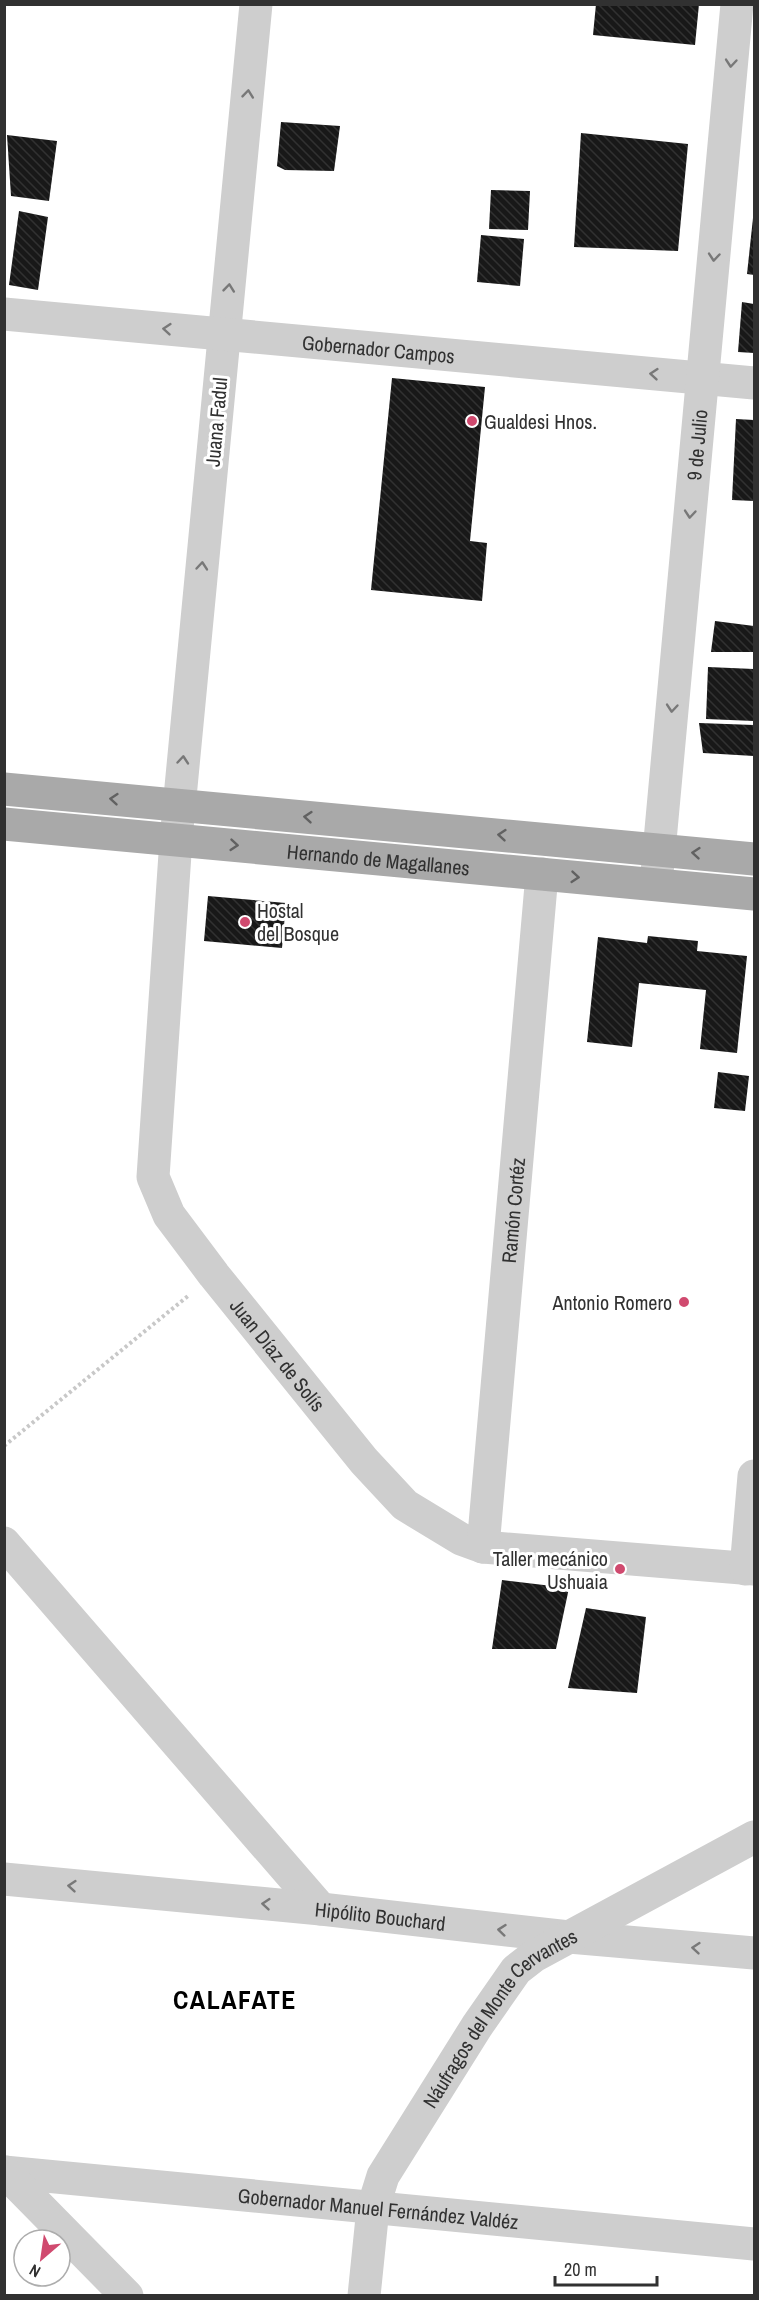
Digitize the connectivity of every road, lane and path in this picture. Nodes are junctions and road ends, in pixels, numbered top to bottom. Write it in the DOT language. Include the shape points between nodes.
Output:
graph roads {
  1 [pos="256,4"];
  2 [pos="737,4"];
  3 [pos="4,314"];
  4 [pos="224,335"];
  5 [pos="702,378"];
  6 [pos="754,384"];
  7 [pos="4,789"];
  8 [pos="179,806"];
  9 [pos="4,824"];
  10 [pos="176,839"];
  11 [pos="659,850"];
  12 [pos="754,859"];
  13 [pos="542,874"];
  14 [pos="656,884"];
  15 [pos="754,894"];
  16 [pos="214,1275"];
  17 [pos="4,1446"];
  18 [pos="754,1476"];
  19 [pos="4,1543"];
  20 [pos="483,1548"];
  21 [pos="750,1569"];
  22 [pos="754,1837"];
  23 [pos="4,1879"];
  24 [pos="321,1909"];
  25 [pos="568,1937"];
  26 [pos="754,1953"];
  27 [pos="5,2172"];
  28 [pos="373,2208"];
  29 [pos="754,2244"];
  30 [pos="126,2295"];
  31 [pos="364,2295"];
  4 -- 1 [label="street, Juana Fadul, one-way"];
  2 -- 5 [label="street, 9 de Julio, one-way"];
  4 -- 3 [label="street, Gobernador Campos, one-way"];
  5 -- 4 [label="street, Gobernador Campos, one-way"];
  8 -- 4 [label="street, Juana Fadul, one-way"];
  5 -- 6 [label="street, Gobernador Campos"];
  5 -- 11 [label="street, 9 de Julio, one-way"];
  8 -- 7 [label="main road, Hernando de Magallanes, one-way"];
  8 -- 10 [label="street, Juana Fadul"];
  11 -- 8 [label="main road, Hernando de Magallanes, one-way"];
  9 -- 10 [label="main road, Hernando de Magallanes"];
  10 -- 13 [label="main road, Hernando de Magallanes, one-way"];
  10 -- 16 [label="street, Juan Díaz de Solís" via="153,1177 169,1215"];
  12 -- 11 [label="main road, Hernando de Magallanes, one-way"];
  11 -- 14 [label="street, 9 de Julio"];
  13 -- 14 [label="main road, Hernando de Magallanes, one-way"];
  13 -- 20 [label="street, Ramón Cortéz"];
  14 -- 15 [label="main road, Hernando de Magallanes"];
  16 -- 17 [label="path"];
  16 -- 20 [label="street, Juan Díaz de Solís" via="364,1461 405,1505"];
  18 -- 21 [label="street"];
  19 -- 24 [label="street"];
  20 -- 21 [label="street, Juan Díaz de Solís"];
  22 -- 25 [label="street, Náufragos del Monte Cervantes"];
  24 -- 23 [label="street, Hipólito Bouchard, one-way"];
  25 -- 24 [label="street, Hipólito Bouchard, one-way"];
  26 -- 25 [label="street, Hipólito Bouchard, one-way"];
  25 -- 28 [label="street, Náufragos del Monte Cervantes" via="516,1970 383,2176"];
  27 -- 28 [label="street, Gobernador Manuel Fernández Valdéz"];
  27 -- 30 [label="street"];
  28 -- 29 [label="street, Gobernador Manuel Fernández Valdéz"];
  28 -- 31 [label="street, Náufragos del Monte Cervantes"];
}
